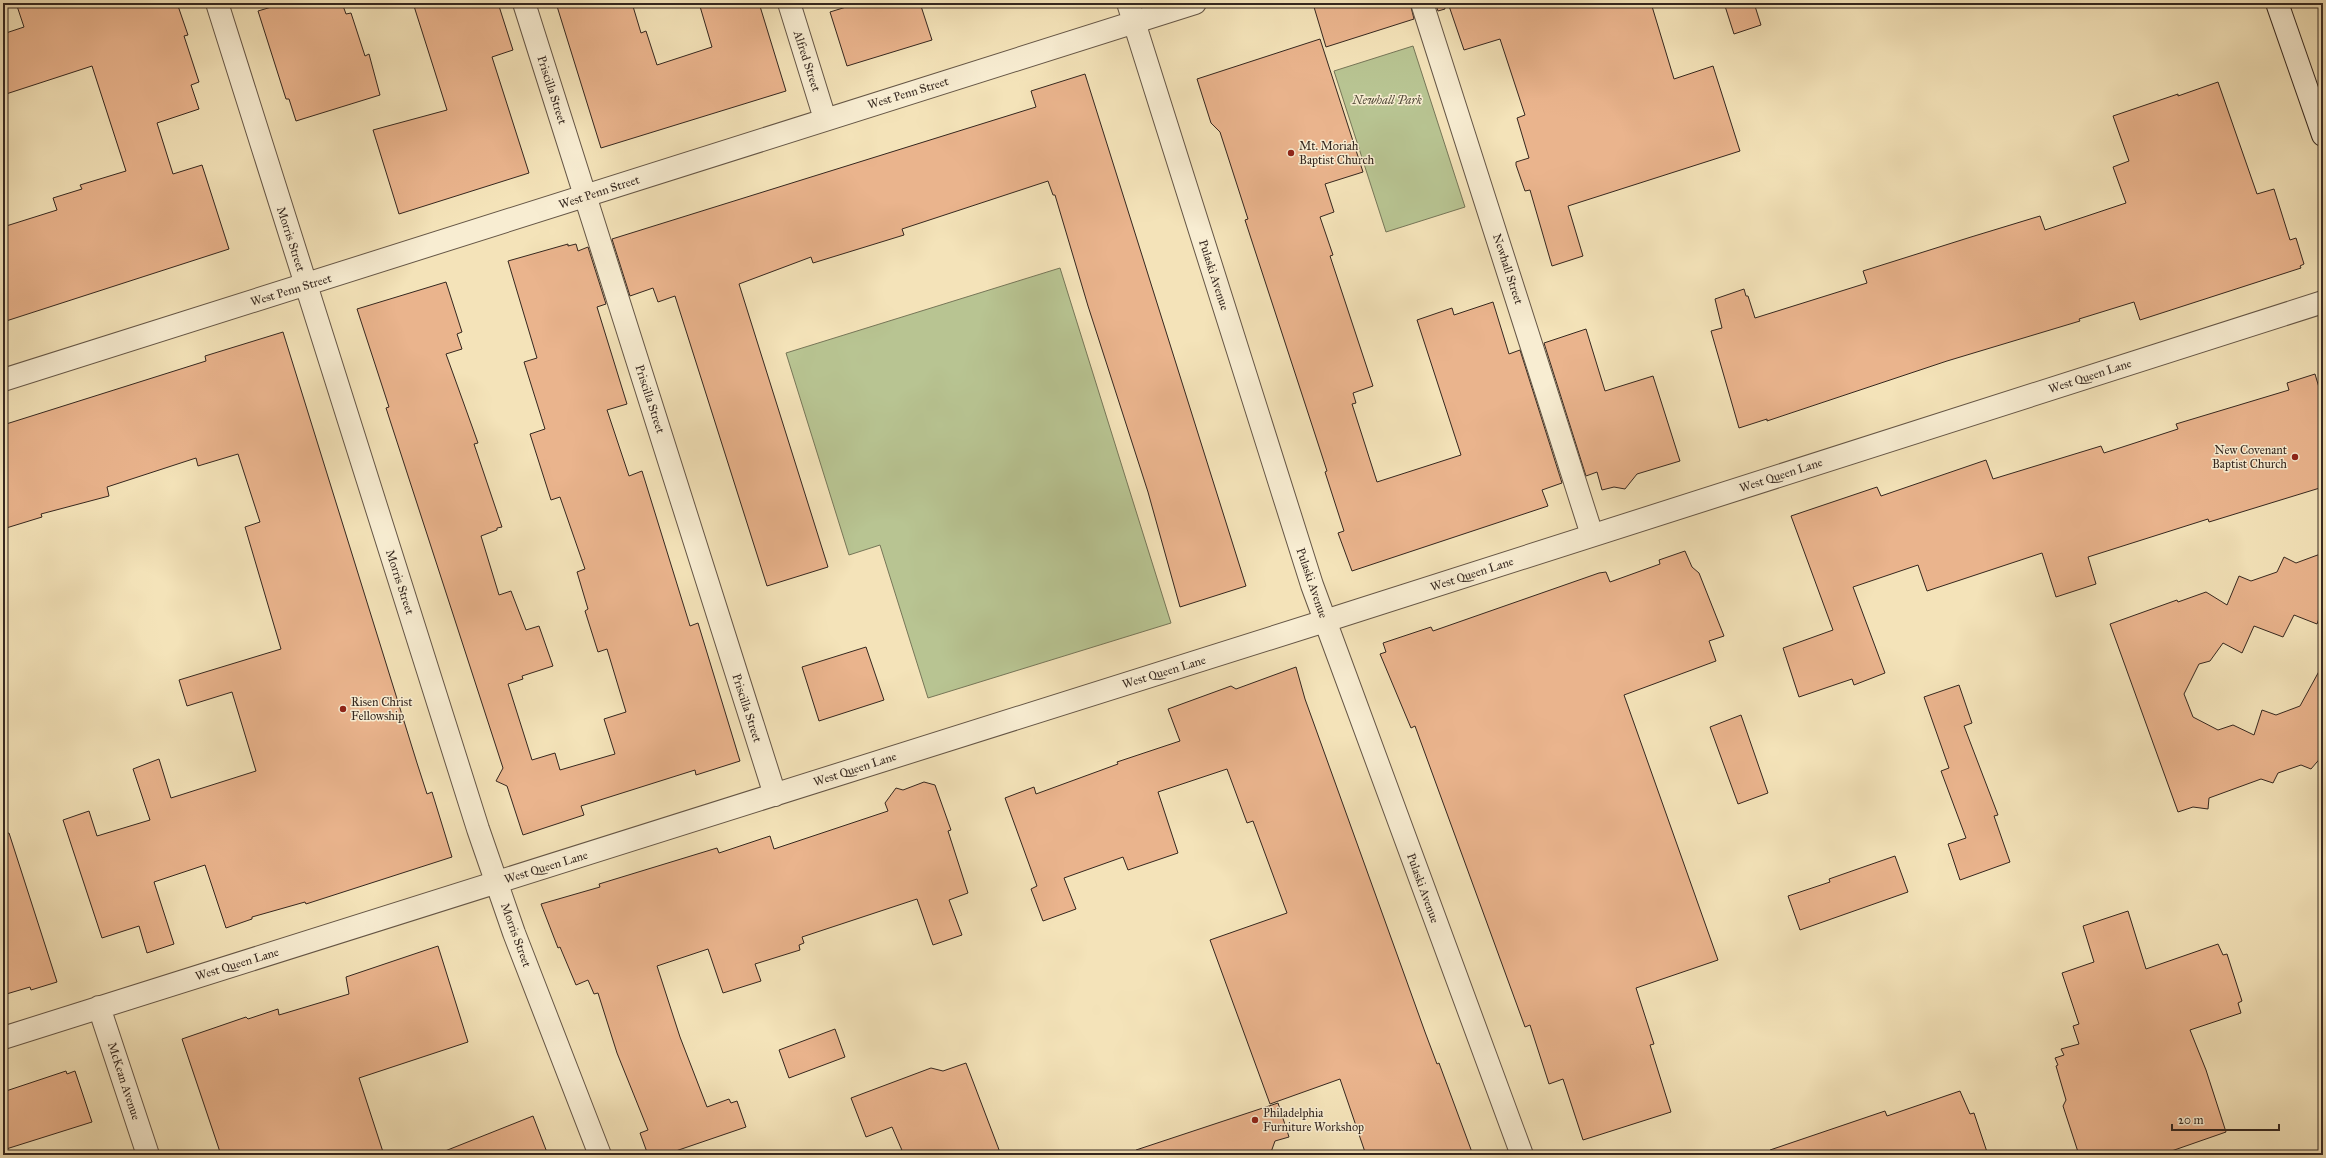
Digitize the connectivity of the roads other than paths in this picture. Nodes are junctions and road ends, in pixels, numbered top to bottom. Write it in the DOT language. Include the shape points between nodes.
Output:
graph roads {
  1 [pos="217,3"];
  2 [pos="524,3"];
  3 [pos="788,3"];
  4 [pos="1195,3"];
  5 [pos="1422,3"];
  6 [pos="2277,3"];
  7 [pos="1131,13"];
  8 [pos="825,119"];
  9 [pos="2323,135"];
  10 [pos="586,196"];
  11 [pos="306,285"];
  12 [pos="2323,302"];
  13 [pos="3,380"];
  14 [pos="1592,535"];
  15 [pos="1325,621"];
  16 [pos="775,795"];
  17 [pos="496,883"];
  18 [pos="100,1007"];
  19 [pos="3,1038"];
  20 [pos="148,1155"];
  21 [pos="600,1155"];
  22 [pos="1522,1155"];
  1 -- 11 [label="street, Morris Street"];
  2 -- 10 [label="street, Priscilla Street"];
  3 -- 8 [label="street, Alfred Street"];
  4 -- 7 [label="street, West Penn Street"];
  5 -- 14 [label="street, Newhall Street"];
  6 -- 9 [label="street"];
  7 -- 8 [label="street, West Penn Street"];
  7 -- 15 [label="street, Pulaski Avenue"];
  8 -- 10 [label="street, West Penn Street"];
  10 -- 11 [label="street, West Penn Street"];
  10 -- 16 [label="street, Priscilla Street"];
  11 -- 13 [label="street, West Penn Street"];
  11 -- 17 [label="street, Morris Street"];
  12 -- 14 [label="street, West Queen Lane"];
  14 -- 15 [label="street, West Queen Lane"];
  15 -- 16 [label="street, West Queen Lane"];
  15 -- 22 [label="street, Pulaski Avenue"];
  16 -- 17 [label="street, West Queen Lane"];
  17 -- 18 [label="street, West Queen Lane"];
  17 -- 21 [label="street, Morris Street"];
  18 -- 19 [label="street, West Queen Lane"];
  18 -- 20 [label="street, McKean Avenue"];
}
